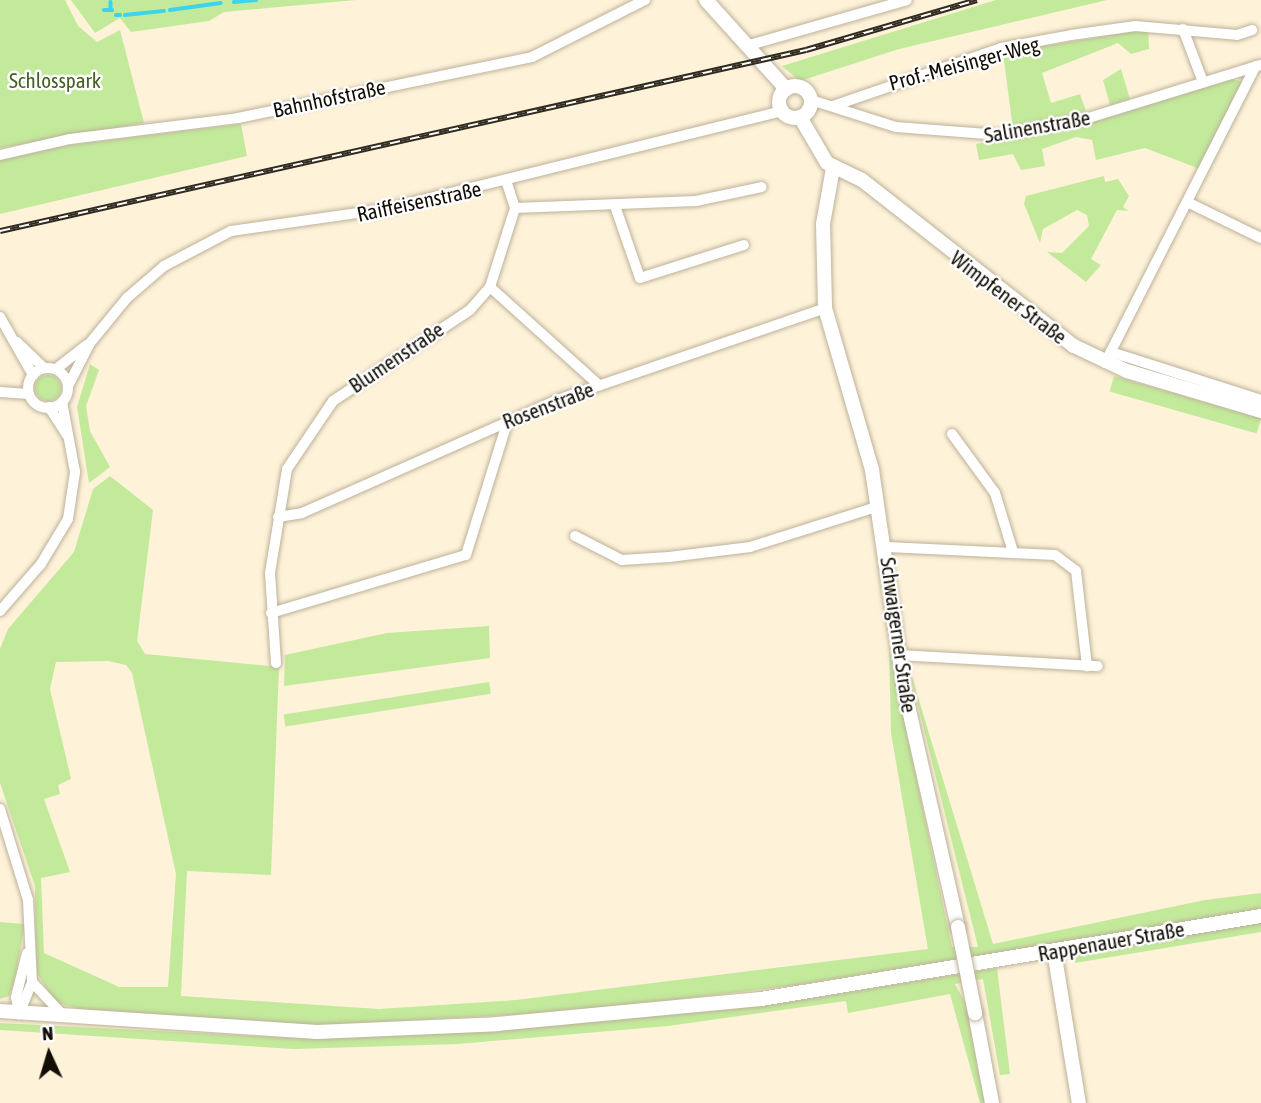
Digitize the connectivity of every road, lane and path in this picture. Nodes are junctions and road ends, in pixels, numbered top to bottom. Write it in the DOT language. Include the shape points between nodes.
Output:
graph roads {
  1 [pos="645,0"];
  2 [pos="706,0"];
  3 [pos="907,0"];
  4 [pos="1182,29"];
  5 [pos="1252,30"];
  6 [pos="746,46"];
  7 [pos="1259,66"];
  8 [pos="1203,82"];
  9 [pos="786,89"];
  10 [pos="811,100"];
  11 [pos="833,106"];
  12 [pos="782,111"];
  13 [pos="800,117"];
  14 [pos="0,155"];
  15 [pos="833,168"];
  16 [pos="506,181"];
  17 [pos="762,187"];
  18 [pos="1189,203"];
  19 [pos="615,206"];
  20 [pos="514,208"];
  21 [pos="1261,238"];
  22 [pos="744,246"];
  23 [pos="490,287"];
  24 [pos="824,308"];
  25 [pos="0,317"];
  26 [pos="12,337"];
  27 [pos="90,343"];
  28 [pos="1108,358"];
  29 [pos="44,368"];
  30 [pos="56,369"];
  31 [pos="33,375"];
  32 [pos="599,385"];
  33 [pos="68,386"];
  34 [pos="0,392"];
  35 [pos="29,394"];
  36 [pos="1261,400"];
  37 [pos="62,402"];
  38 [pos="49,407"];
  39 [pos="1261,411"];
  40 [pos="508,419"];
  41 [pos="952,434"];
  42 [pos="71,441"];
  43 [pos="879,506"];
  44 [pos="278,517"];
  45 [pos="575,536"];
  46 [pos="887,547"];
  47 [pos="1013,552"];
  48 [pos="0,611"];
  49 [pos="271,612"];
  50 [pos="899,655"];
  51 [pos="276,663"];
  52 [pos="0,809"];
  53 [pos="1261,916"];
  54 [pos="29,946"];
  55 [pos="1054,951"];
  56 [pos="32,982"];
  57 [pos="16,997"];
  58 [pos="0,1010"];
  59 [pos="19,1014"];
  60 [pos="67,1018"];
  61 [pos="992,1103"];
  62 [pos="1079,1103"];
  1 -- 14 [label="street, Bahnhofstraße" via="532,57 238,118 70,139"];
  2 -- 6 [label="street"];
  3 -- 6 [label="street"];
  4 -- 5 [label="street, Prof.-Meisinger-Weg"];
  4 -- 8 [label="street"];
  4 -- 11 [label="street, Prof.-Meisinger-Weg" via="1135,26 1001,48"];
  6 -- 9 [label="street"];
  7 -- 8 [label="street, Salinenstraße"];
  7 -- 18 [label="street"];
  8 -- 11 [label="street, Salinenstraße" via="1086,118 969,138 896,127"];
  9 -- 10 [label="street" via="800,87"];
  9 -- 12 [label="street"];
  10 -- 11 [label="street, Salinenstraße"];
  10 -- 13 [label="street"];
  12 -- 13 [label="street"];
  12 -- 16 [label="street, Raiffeisenstraße"];
  13 -- 15 [label="street"];
  15 -- 24 [label="street, Schwaigerner Straße" via="823,224"];
  15 -- 28 [label="street, Wimpfener Straße" via="862,180 1027,314"];
  16 -- 20 [label="street"];
  16 -- 27 [label="street, Raiffeisenstraße" via="353,215 231,231 164,266"];
  17 -- 19 [label="street" via="696,201"];
  18 -- 21 [label="street"];
  18 -- 28 [label="street"];
  19 -- 20 [label="street"];
  19 -- 22 [label="street" via="640,278"];
  20 -- 23 [label="street, Blumenstraße"];
  23 -- 32 [label="street"];
  23 -- 44 [label="street, Blumenstraße" via="470,310 333,401 287,469"];
  24 -- 32 [label="street, Rosenstraße"];
  24 -- 43 [label="street, Schwaigerner Straße"];
  25 -- 26 [label="street"];
  26 -- 29 [label="street"];
  26 -- 31 [label="street"];
  27 -- 30 [label="street, Raiffeisenstraße"];
  27 -- 33 [label="street, Raiffeisenstraße"];
  28 -- 36 [label="street, Wimpfener Straße"];
  28 -- 39 [label="street, Wimpfener Straße"];
  29 -- 30 [label="street"];
  29 -- 31 [label="street"];
  30 -- 33 [label="street"];
  31 -- 35 [label="street"];
  32 -- 40 [label="street, Rosenstraße"];
  33 -- 37 [label="street, Raiffeisenstraße"];
  34 -- 35 [label="street"];
  35 -- 38 [label="street"];
  37 -- 38 [label="street"];
  37 -- 42 [label="street"];
  38 -- 42 [label="street"];
  40 -- 44 [label="street, Rosenstraße" via="302,513"];
  40 -- 49 [label="street" via="466,555"];
  41 -- 47 [label="street" via="996,493"];
  42 -- 48 [label="street" via="74,498 68,519 41,564"];
  43 -- 45 [label="street" via="750,547 669,557 622,560"];
  43 -- 46 [label="street, Schwaigerner Straße"];
  44 -- 49 [label="street, Blumenstraße"];
  46 -- 47 [label="street"];
  46 -- 50 [label="street, Schwaigerner Straße"];
  47 -- 50 [label="street" via="1055,555 1076,571 1092,666"];
  49 -- 51 [label="street, Blumenstraße"];
  50 -- 61 [label="street, Schwaigerner Straße, bridge"];
  52 -- 54 [label="street" via="25,881"];
  53 -- 55 [label="street, Rappenauer Straße"];
  54 -- 56 [label="street"];
  54 -- 57 [label="street"];
  55 -- 60 [label="street, Rappenauer Straße" via="761,999 497,1024 317,1031"];
  55 -- 62 [label="street"];
  56 -- 59 [label="street"];
  56 -- 60 [label="street"];
  57 -- 58 [label="street"];
  57 -- 59 [label="street"];
  58 -- 59 [label="street, Rappenauer Straße"];
  59 -- 60 [label="street, Rappenauer Straße"];
}
